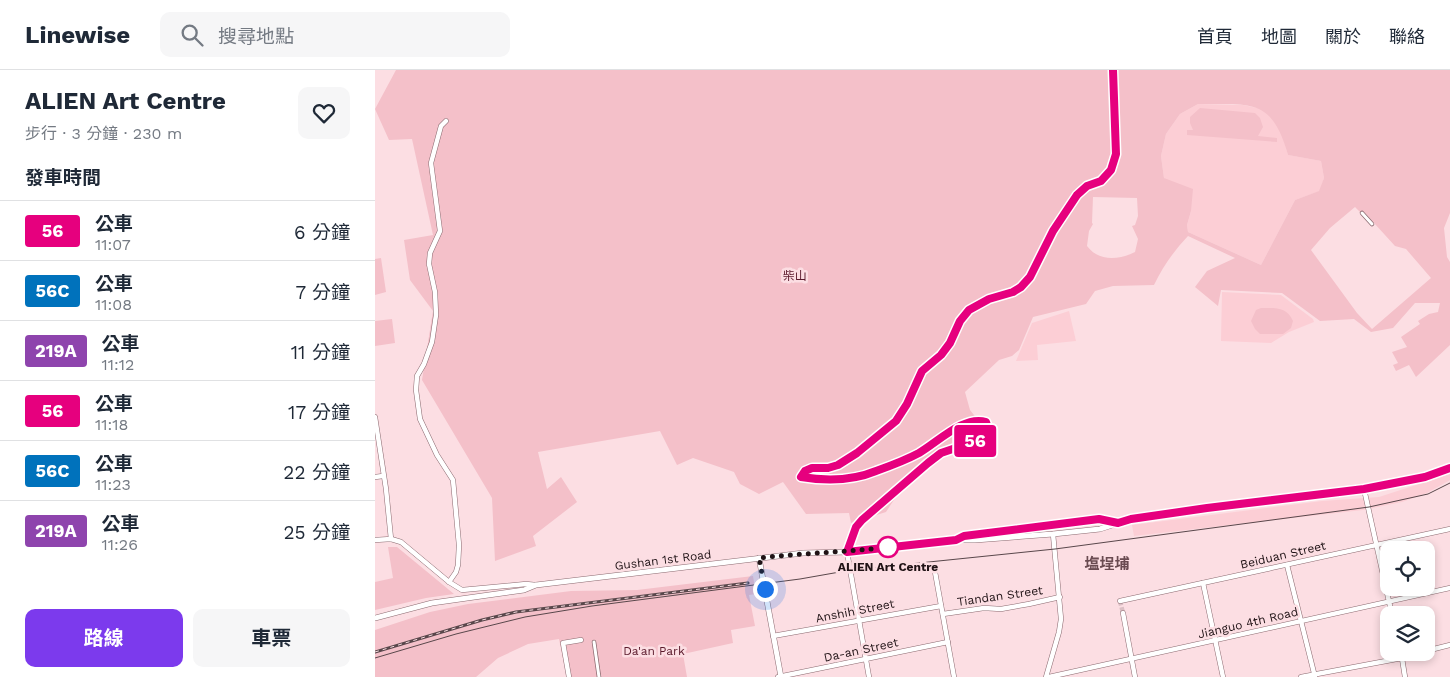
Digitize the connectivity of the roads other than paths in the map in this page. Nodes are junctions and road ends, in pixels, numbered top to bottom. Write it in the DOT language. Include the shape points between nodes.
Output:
graph roads {
  1 [pos="445,121"];
  2 [pos="1362,212"];
  3 [pos="1372,224"];
  4 [pos="375,417"];
  5 [pos="1450,468"];
  6 [pos="383,476"];
  7 [pos="375,477"];
  8 [pos="1364,489"];
  9 [pos="1118,523"];
  10 [pos="1450,529"];
  11 [pos="1053,534"];
  12 [pos="391,539"];
  13 [pos="375,540"];
  14 [pos="956,540"];
  15 [pos="1376,544"];
  16 [pos="847,552"];
  17 [pos="759,558"];
  18 [pos="1287,564"];
  19 [pos="935,572"];
  20 [pos="449,582"];
  21 [pos="1203,583"];
  22 [pos="536,586"];
  23 [pos="1450,588"];
  24 [pos="1059,596"];
  25 [pos="1120,601"];
  26 [pos="1389,601"];
  27 [pos="941,606"];
  28 [pos="1390,606"];
  29 [pos="1123,613"];
  30 [pos="943,614"];
  31 [pos="375,618"];
  32 [pos="860,621"];
  33 [pos="1301,621"];
  34 [pos="773,636"];
  35 [pos="581,640"];
  36 [pos="1215,640"];
  37 [pos="594,642"];
  38 [pos="948,642"];
  39 [pos="1450,644"];
  40 [pos="1435,648"];
  41 [pos="1131,658"];
  42 [pos="866,659"];
  43 [pos="1380,660"];
  44 [pos="1403,661"];
  45 [pos="1315,676"];
  46 [pos="569,677"];
  47 [pos="599,677"];
  48 [pos="780,677"];
  49 [pos="869,677"];
  50 [pos="954,677"];
  51 [pos="1048,677"];
  52 [pos="1135,677"];
  53 [pos="1223,677"];
  54 [pos="1301,677"];
  55 [pos="1405,677"];
  1 -- 20 [label="street" via="431,164 440,231 430,253 429,264 436,315 432,342 417,376 416,390 420,419 453,480 459,545 458,565"];
  2 -- 3 [label="street"];
  4 -- 6 [label="street"];
  5 -- 8 [label="street" via="1425,477"];
  6 -- 7 [label="street"];
  6 -- 12 [label="street"];
  8 -- 9 [label="street" via="1207,508"];
  8 -- 15 [label="street"];
  9 -- 11 [label="street, Gushan 1st Road" via="1100,529"];
  9 -- 14 [label="street, Gushan 1st Road" via="1099,519 964,536"];
  10 -- 15 [label="street, Beiduan Street"];
  11 -- 14 [label="street, Gushan 1st Road"];
  11 -- 24 [label="street"];
  12 -- 13 [label="street"];
  12 -- 20 [label="street" via="401,542"];
  14 -- 16 [label="street, Gushan 1st Road"];
  15 -- 18 [label="street, Beiduan Street"];
  15 -- 26 [label="street"];
  16 -- 17 [label="street, Gushan 1st Road"];
  16 -- 32 [label="street"];
  17 -- 22 [label="street, Gushan 1st Road"];
  17 -- 34 [label="street"];
  18 -- 21 [label="street, Beiduan Street"];
  18 -- 33 [label="street"];
  19 -- 27 [label="street"];
  20 -- 22 [label="street" via="462,590 526,584"];
  21 -- 25 [label="street, Beiduan Street"];
  21 -- 36 [label="street"];
  22 -- 31 [label="street, Gushan 1st Road" via="432,603"];
  23 -- 26 [label="street, Jianguo 4th Road"];
  24 -- 30 [label="street, Tiandan Street" via="1010,607"];
  24 -- 51 [label="street" via="1061,619"];
  26 -- 28 [label="street"];
  26 -- 33 [label="street, Jianguo 4th Road"];
  27 -- 30 [label="street"];
  27 -- 32 [label="street, Anshih Street"];
  29 -- 41 [label="street"];
  30 -- 38 [label="street"];
  32 -- 34 [label="street, Anshih Street"];
  32 -- 42 [label="street"];
  33 -- 36 [label="street, Jianguo 4th Road"];
  33 -- 45 [label="street"];
  34 -- 48 [label="street"];
  35 -- 46 [label="street" via="563,643"];
  36 -- 41 [label="street, Jianguo 4th Road"];
  36 -- 53 [label="street"];
  37 -- 47 [label="street"];
  38 -- 42 [label="street, Da-an Street"];
  38 -- 50 [label="street"];
  39 -- 40 [label="street"];
  41 -- 51 [label="street, Jianguo 4th Road"];
  41 -- 52 [label="street"];
  42 -- 48 [label="street, Da-an Street"];
  42 -- 49 [label="street"];
  43 -- 45 [label="street"];
  44 -- 55 [label="street"];
  45 -- 54 [label="street"];
}
